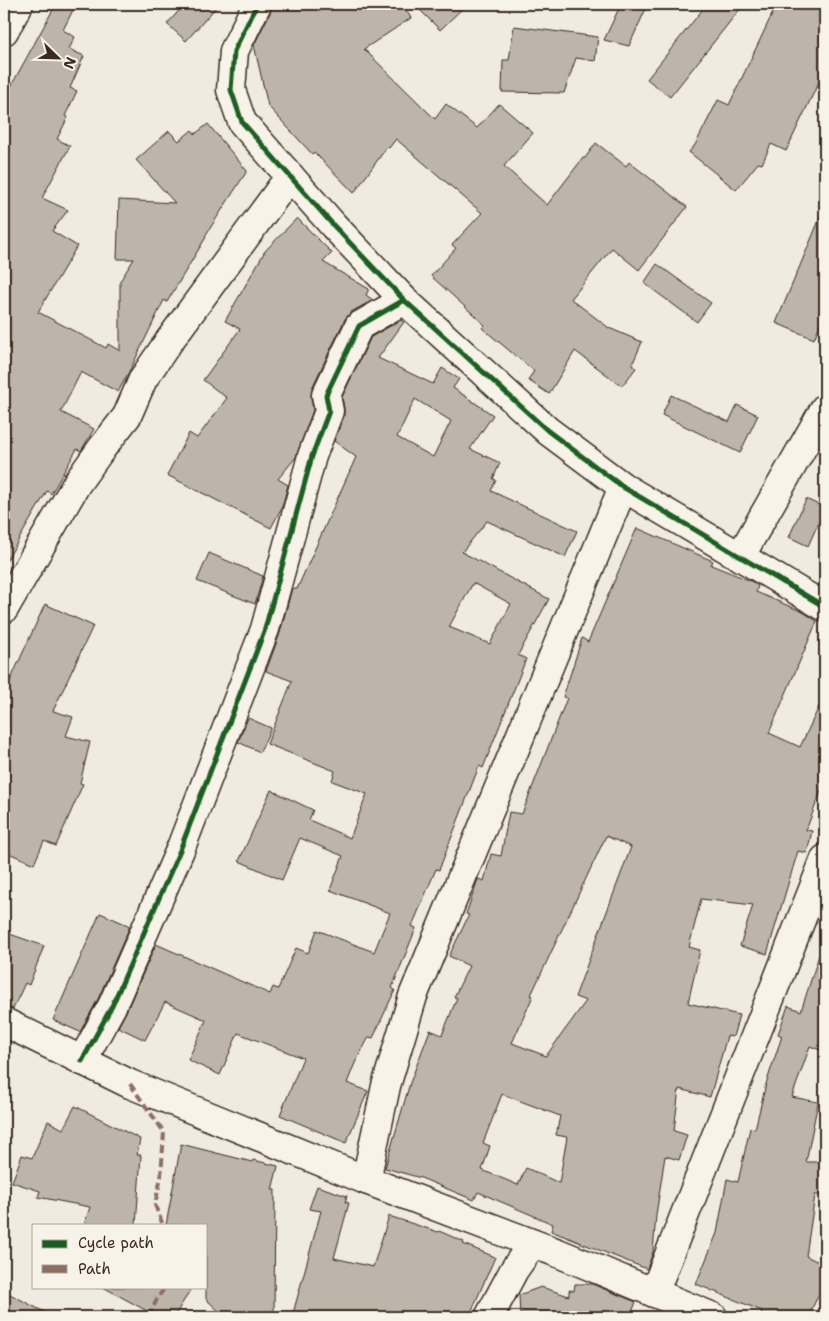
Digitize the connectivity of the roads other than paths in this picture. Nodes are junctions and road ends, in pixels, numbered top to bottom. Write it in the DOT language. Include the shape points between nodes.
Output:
graph roads {
  1 [pos="19,4"];
  2 [pos="257,4"];
  3 [pos="4,30"];
  4 [pos="290,176"];
  5 [pos="404,300"];
  6 [pos="825,408"];
  7 [pos="623,487"];
  8 [pos="740,557"];
  9 [pos="825,607"];
  10 [pos="4,609"];
  11 [pos="825,859"];
  12 [pos="4,1022"];
  13 [pos="82,1061"];
  14 [pos="366,1180"];
  15 [pos="532,1244"];
  16 [pos="654,1293"];
  17 [pos="489,1317"];
  18 [pos="713,1317"];
  1 -- 3 [label="street"];
  2 -- 4 [label="street" via="234,51 231,90 242,122"];
  4 -- 5 [label="street"];
  4 -- 10 [label="street" via="143,379 127,416 77,483"];
  5 -- 7 [label="street" via="548,431"];
  5 -- 13 [label="street" via="359,326 326,395 328,411 312,456 265,630 180,850 112,1006"];
  6 -- 8 [label="street"];
  7 -- 8 [label="street"];
  7 -- 14 [label="street" via="413,996 386,1086"];
  8 -- 9 [label="street"];
  11 -- 16 [label="street"];
  12 -- 13 [label="street"];
  13 -- 14 [label="street" via="130,1084"];
  14 -- 15 [label="street"];
  15 -- 16 [label="street"];
  15 -- 17 [label="street"];
  16 -- 18 [label="street"];
}
